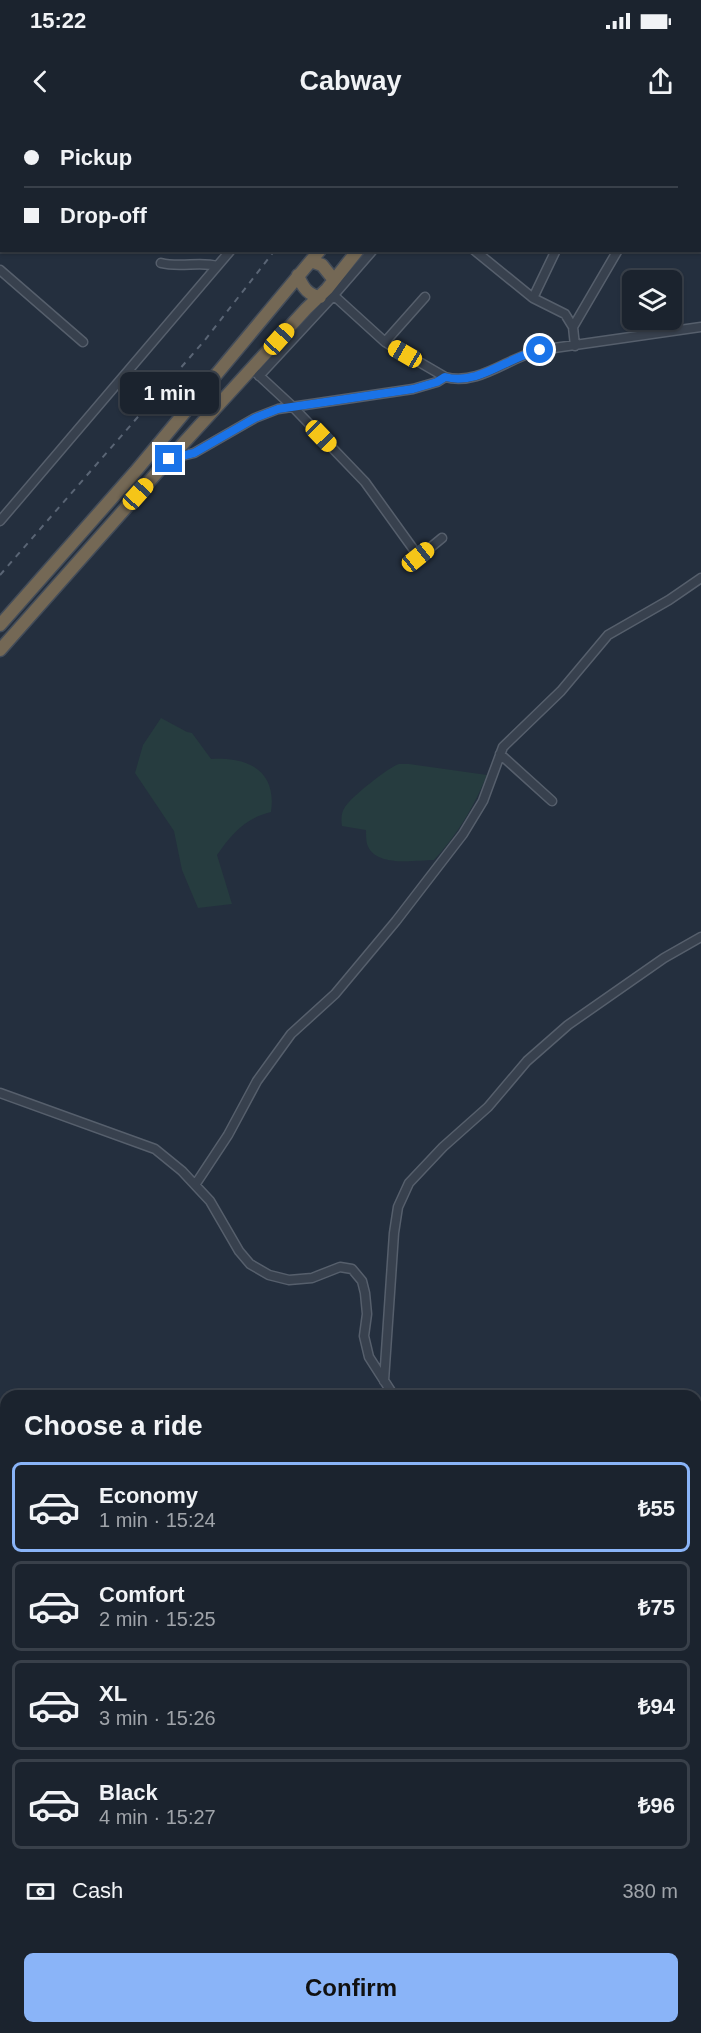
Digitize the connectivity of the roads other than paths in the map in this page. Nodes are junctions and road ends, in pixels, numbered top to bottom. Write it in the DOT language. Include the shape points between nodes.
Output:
graph roads {
  1 [pos="229,252"];
  2 [pos="318,252"];
  3 [pos="357,252"];
  4 [pos="371,252"];
  5 [pos="476,252"];
  6 [pos="555,252"];
  7 [pos="617,252"];
  8 [pos="161,263"];
  9 [pos="306,264"];
  10 [pos="217,266"];
  11 [pos="0,270"];
  12 [pos="329,290"];
  13 [pos="425,297"];
  14 [pos="533,298"];
  15 [pos="573,327"];
  16 [pos="701,327"];
  17 [pos="82,342"];
  18 [pos="385,342"];
  19 [pos="575,346"];
  20 [pos="255,373"];
  21 [pos="445,377"];
  22 [pos="292,406"];
  23 [pos="169,459"];
  24 [pos="0,521"];
  25 [pos="442,538"];
  26 [pos="701,578"];
  27 [pos="0,625"];
  28 [pos="0,650"];
  29 [pos="500,754"];
  30 [pos="552,801"];
  31 [pos="701,938"];
  32 [pos="0,1093"];
  33 [pos="195,1185"];
  34 [pos="384,1381"];
  35 [pos="390,1390"];
  1 -- 10 [label="street"];
  2 -- 9 [label="highway"];
  3 -- 12 [label="highway"];
  4 -- 12 [label="street"];
  5 -- 14 [label="street"];
  6 -- 14 [label="street"];
  7 -- 15 [label="street"];
  8 -- 10 [label="street"];
  9 -- 12 [label="highway" via="322,265"];
  9 -- 12 [label="highway" via="300,282 309,293"];
  9 -- 27 [label="highway" via="135,472"];
  10 -- 24 [label="street"];
  11 -- 17 [label="street"];
  12 -- 18 [label="street"];
  12 -- 20 [label="highway"];
  13 -- 18 [label="street"];
  14 -- 15 [label="street" via="566,314"];
  15 -- 19 [label="street"];
  16 -- 19 [label="street"];
  18 -- 21 [label="street"];
  19 -- 21 [label="street" via="529,352 473,378"];
  20 -- 22 [label="street"];
  20 -- 23 [label="highway"];
  21 -- 22 [label="street" via="413,389"];
  22 -- 23 [label="street" via="255,418 194,453"];
  22 -- 25 [label="street" via="365,482 418,557"];
  23 -- 28 [label="highway"];
  26 -- 29 [label="street" via="608,635"];
  29 -- 30 [label="street"];
  29 -- 33 [label="street" via="483,801 464,834 335,994 291,1034"];
  31 -- 34 [label="street" via="664,958 568,1025 527,1060 488,1107 409,1183 398,1207 394,1233"];
  32 -- 33 [label="street" via="155,1149"];
  33 -- 34 [label="street" via="210,1201 238,1251 269,1275 289,1280 312,1278 340,1267 358,1274 365,1293 364,1336 369,1357"];
  34 -- 35 [label="street"];
}
